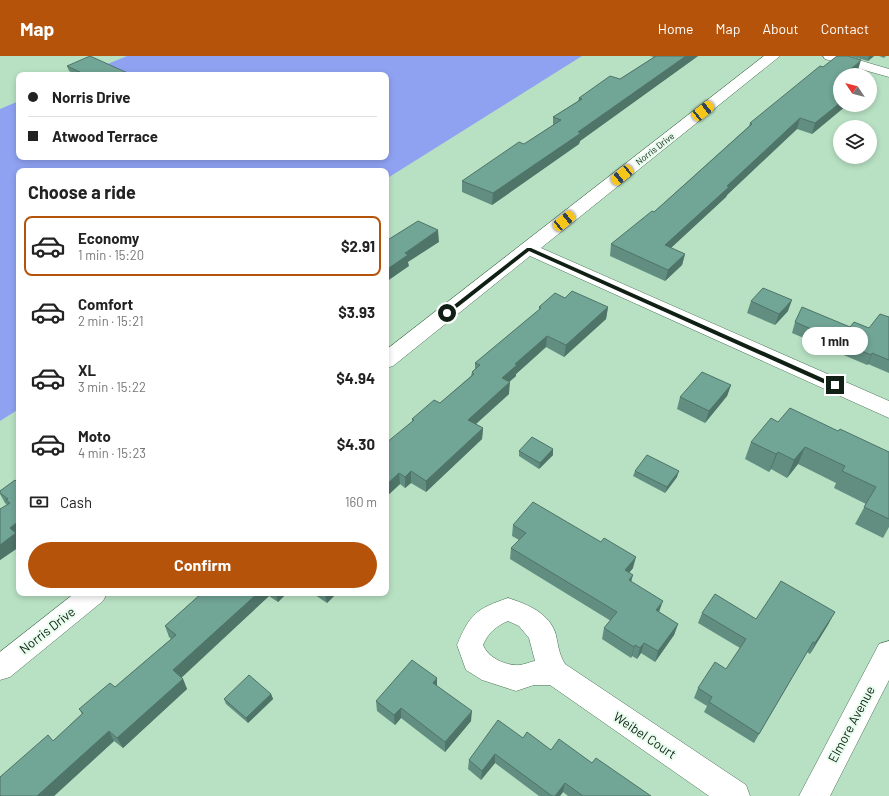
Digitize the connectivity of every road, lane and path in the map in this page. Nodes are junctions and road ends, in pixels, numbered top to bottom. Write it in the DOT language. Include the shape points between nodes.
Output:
graph roads {
  1 [pos="773,56"];
  2 [pos="830,56"];
  3 [pos="889,73"];
  4 [pos="529,249"];
  5 [pos="389,359"];
  6 [pos="889,410"];
  7 [pos="90,596"];
  8 [pos="889,653"];
  9 [pos="0,668"];
  10 [pos="556,673"];
  11 [pos="735,796"];
  12 [pos="814,796"];
  1 -- 4 [label="street, Norris Drive"];
  2 -- 3 [label="street"];
  4 -- 5 [label="street, Norris Drive"];
  4 -- 6 [label="street"];
  7 -- 9 [label="street, Norris Drive"];
  8 -- 12 [label="street, Elmore Avenue"];
  10 -- 11 [label="street, Weibel Court"];
}
